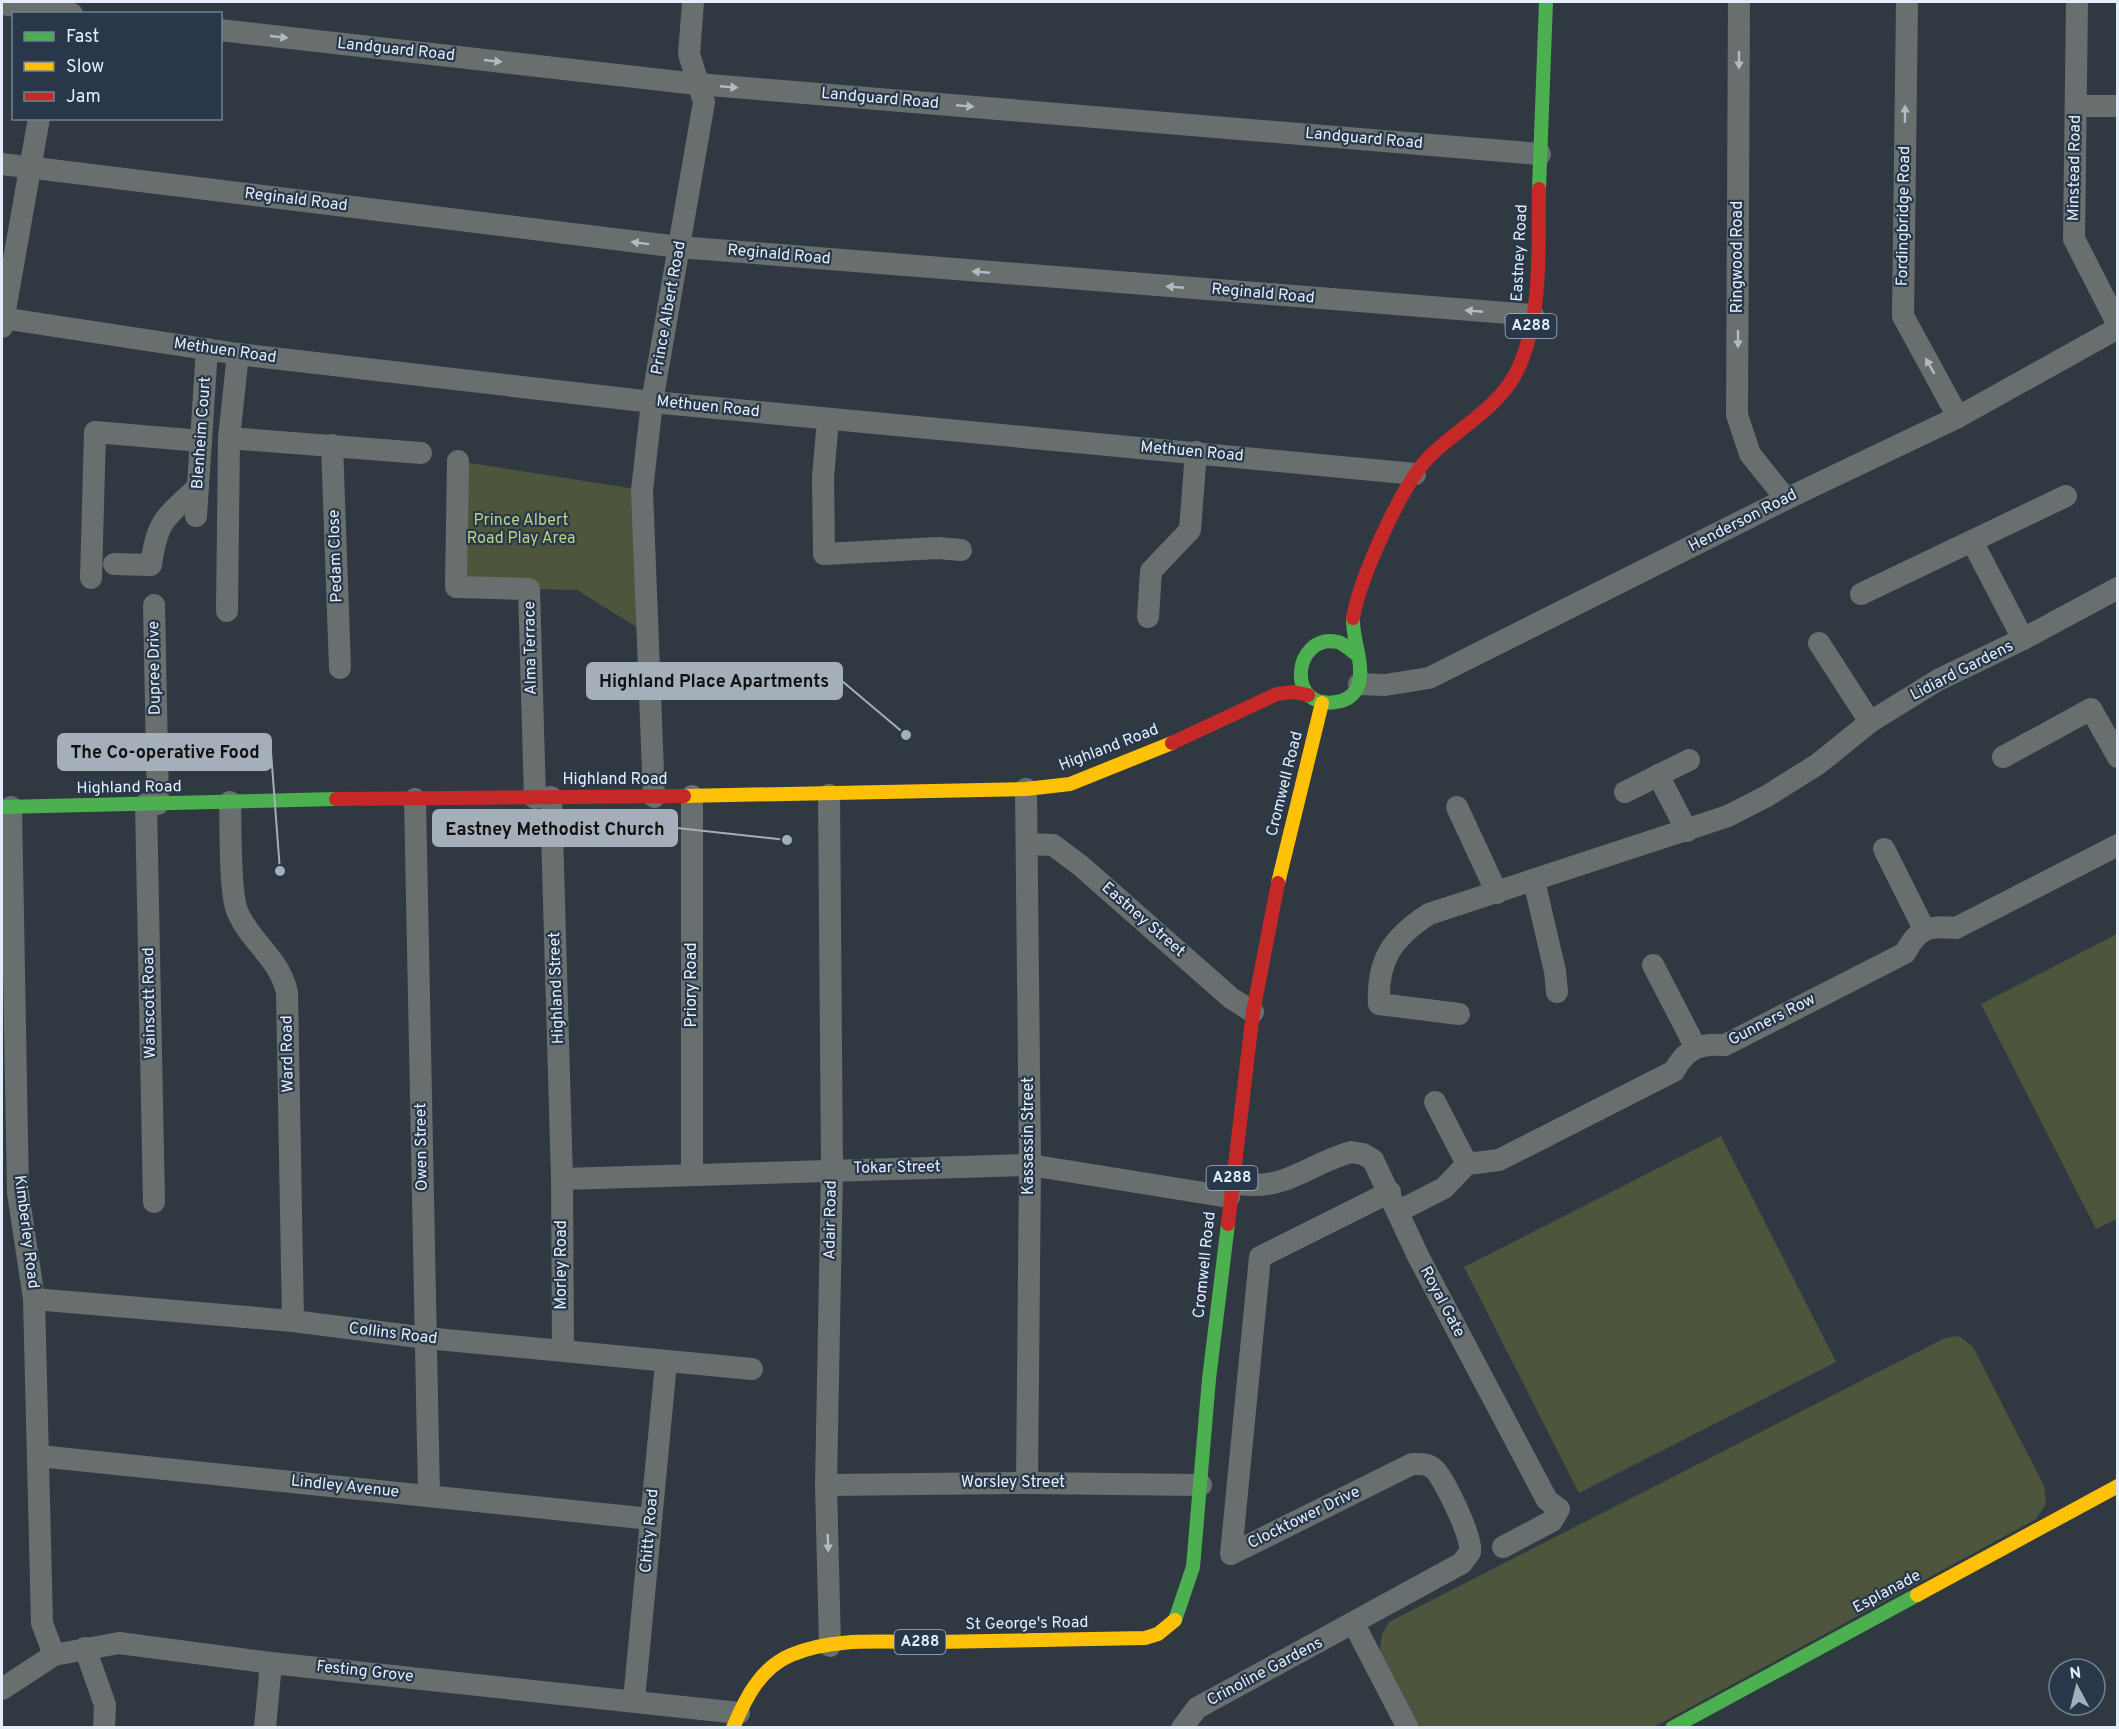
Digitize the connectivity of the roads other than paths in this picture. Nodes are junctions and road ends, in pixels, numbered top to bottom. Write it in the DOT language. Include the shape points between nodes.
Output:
graph roads {
  1 [pos="693,2"];
  2 [pos="1546,2"];
  3 [pos="1739,2"];
  4 [pos="1906,2"];
  5 [pos="2077,2"];
  6 [pos="2,4"];
  7 [pos="58,12"];
  8 [pos="222,30"];
  9 [pos="697,84"];
  10 [pos="2076,106"];
  11 [pos="2118,106"];
  12 [pos="39,120"];
  13 [pos="1540,154"];
  14 [pos="2,164"];
  15 [pos="28,167"];
  16 [pos="679,248"];
  17 [pos="1533,315"];
  18 [pos="2,321"];
  19 [pos="2118,326"];
  20 [pos="207,349"];
  21 [pos="238,354"];
  22 [pos="652,402"];
  23 [pos="1958,417"];
  24 [pos="828,420"];
  25 [pos="229,438"];
  26 [pos="201,441"];
  27 [pos="332,445"];
  28 [pos="1196,452"];
  29 [pos="421,453"];
  30 [pos="458,461"];
  31 [pos="1414,474"];
  32 [pos="198,487"];
  33 [pos="2066,496"];
  34 [pos="1786,499"];
  35 [pos="196,516"];
  36 [pos="1972,541"];
  37 [pos="961,550"];
  38 [pos="114,564"];
  39 [pos="92,578"];
  40 [pos="2118,588"];
  41 [pos="1359,593"];
  42 [pos="1861,594"];
  43 [pos="154,605"];
  44 [pos="227,611"];
  45 [pos="1148,617"];
  46 [pos="2023,639"];
  47 [pos="1819,643"];
  48 [pos="1318,644"];
  49 [pos="1305,654"];
  50 [pos="1357,655"];
  51 [pos="1287,667"];
  52 [pos="339,668"];
  53 [pos="1269,681"];
  54 [pos="1359,684"];
  55 [pos="1308,695"];
  56 [pos="1322,703"];
  57 [pos="1215,721"];
  58 [pos="1870,722"];
  59 [pos="2003,757"];
  60 [pos="2118,758"];
  61 [pos="1689,759"];
  62 [pos="1658,775"];
  63 [pos="1026,789"];
  64 [pos="1625,792"];
  65 [pos="829,795"];
  66 [pos="692,796"];
  67 [pos="543,797"];
  68 [pos="654,797"];
  69 [pos="415,799"];
  70 [pos="230,802"];
  71 [pos="152,804"];
  72 [pos="6,807"];
  73 [pos="1457,807"];
  74 [pos="1687,831"];
  75 [pos="1027,844"];
  76 [pos="2118,845"];
  77 [pos="1884,849"];
  78 [pos="1534,881"];
  79 [pos="1497,893"];
  80 [pos="1924,929"];
  81 [pos="1653,965"];
  82 [pos="1557,992"];
  83 [pos="1253,1012"];
  84 [pos="1459,1014"];
  85 [pos="1695,1046"];
  86 [pos="1435,1102"];
  87 [pos="1467,1164"];
  88 [pos="1030,1165"];
  89 [pos="832,1170"];
  90 [pos="692,1174"];
  91 [pos="562,1179"];
  92 [pos="1230,1190"];
  93 [pos="1394,1201"];
  94 [pos="154,1202"];
  95 [pos="34,1299"];
  96 [pos="293,1321"];
  97 [pos="426,1338"];
  98 [pos="563,1350"];
  99 [pos="666,1363"];
  100 [pos="752,1369"];
  101 [pos="39,1456"];
  102 [pos="1027,1483"];
  103 [pos="826,1485"];
  104 [pos="1201,1485"];
  105 [pos="2118,1486"];
  106 [pos="429,1495"];
  107 [pos="651,1519"];
  108 [pos="1503,1547"];
  109 [pos="1354,1624"];
  110 [pos="1145,1638"];
  111 [pos="830,1646"];
  112 [pos="85,1648"];
  113 [pos="54,1655"];
  114 [pos="271,1663"];
  115 [pos="2,1689"];
  116 [pos="634,1700"];
  117 [pos="736,1720"];
  118 [pos="104,1728"];
  119 [pos="265,1728"];
  120 [pos="1182,1728"];
  121 [pos="1408,1728"];
  122 [pos="1672,1728"];
  1 -- 9 [label="street, Prince Albert Road" via="689,54"];
  2 -- 13 [label="main road, Eastney Road / A288"];
  3 -- 34 [label="street, Ringwood Road, one-way" via="1737,415 1750,454"];
  23 -- 4 [label="street, Fordingbridge Road, one-way" via="1903,316"];
  5 -- 10 [label="street, Minstead Road"];
  6 -- 7 [label="street"];
  8 -- 9 [label="street, Landguard Road, one-way"];
  9 -- 13 [label="street, Landguard Road, one-way"];
  9 -- 16 [label="street, Prince Albert Road" via="704,102"];
  10 -- 11 [label="street"];
  10 -- 19 [label="street, Minstead Road" via="2074,239"];
  12 -- 15 [label="street"];
  13 -- 17 [label="main road, Eastney Road / A288"];
  14 -- 15 [label="street, Reginald Road"];
  16 -- 15 [label="street, Reginald Road, one-way"];
  15 -- 18 [label="street"];
  17 -- 16 [label="street, Reginald Road, one-way"];
  16 -- 22 [label="street, Prince Albert Road"];
  17 -- 31 [label="main road, Eastney Road / A288" via="1525,352 1508,387 1447,439"];
  18 -- 20 [label="street, Methuen Road"];
  19 -- 23 [label="street, Henderson Road"];
  20 -- 21 [label="street, Methuen Road"];
  20 -- 26 [label="street, Blenheim Court"];
  21 -- 22 [label="street, Methuen Road"];
  21 -- 25 [label="street"];
  22 -- 24 [label="street, Methuen Road"];
  22 -- 68 [label="street, Prince Albert Road" via="642,490"];
  23 -- 34 [label="street, Henderson Road"];
  24 -- 28 [label="street, Methuen Road"];
  24 -- 37 [label="street" via="823,477 824,554"];
  25 -- 27 [label="street"];
  25 -- 44 [label="street"];
  26 -- 32 [label="street, Blenheim Court"];
  26 -- 39 [label="street" via="95,432"];
  27 -- 29 [label="street"];
  27 -- 52 [label="street, Pedam Close"];
  28 -- 31 [label="street, Methuen Road"];
  28 -- 45 [label="street" via="1190,530 1151,571"];
  30 -- 67 [label="street, Alma Terrace" via="456,587 530,589"];
  31 -- 41 [label="main road, Eastney Road / A288"];
  32 -- 35 [label="street, Blenheim Court"];
  32 -- 38 [label="street" via="161,524 151,565"];
  33 -- 36 [label="street"];
  34 -- 54 [label="street, Henderson Road" via="1430,678 1385,685"];
  36 -- 42 [label="street"];
  36 -- 46 [label="street, Lidiard Gardens"];
  40 -- 46 [label="street, Lidiard Gardens"];
  41 -- 48 [label="main road, Eastney Road / A288"];
  41 -- 50 [label="main road, Eastney Road / A288" via="1352,622"];
  43 -- 71 [label="street, Dupree Drive"];
  46 -- 58 [label="street, Lidiard Gardens" via="1938,680"];
  47 -- 58 [label="street"];
  48 -- 49 [label="main road, A288"];
  48 -- 50 [label="main road" via="1340,642"];
  49 -- 51 [label="main road"];
  49 -- 55 [label="main road" via="1299,674"];
  50 -- 54 [label="main road, A288" via="1361,668"];
  53 -- 57 [label="main road, Highland Road"];
  54 -- 56 [label="main road" via="1349,697"];
  55 -- 56 [label="main road"];
  55 -- 57 [label="main road, Highland Road" via="1276,694"];
  56 -- 83 [label="main road, Cromwell Road / A288" via="1278,883"];
  57 -- 63 [label="main road, Highland Road" via="1146,755 1070,784"];
  58 -- 74 [label="street, Lidiard Gardens" via="1818,764 1767,796"];
  59 -- 60 [label="street" via="2091,709"];
  61 -- 62 [label="street"];
  62 -- 64 [label="street"];
  62 -- 74 [label="street"];
  63 -- 65 [label="main road, Highland Road"];
  63 -- 75 [label="street, Kassassin Street"];
  65 -- 66 [label="main road, Highland Road"];
  65 -- 89 [label="street, Adair Road"];
  66 -- 68 [label="main road, Highland Road"];
  66 -- 90 [label="street, Priory Road"];
  67 -- 68 [label="main road, Highland Road"];
  67 -- 69 [label="main road, Highland Road"];
  67 -- 91 [label="street, Highland Street"];
  69 -- 70 [label="main road, Highland Road"];
  69 -- 97 [label="street, Owen Street"];
  70 -- 71 [label="main road, Highland Road"];
  70 -- 96 [label="street, Ward Road" via="237,912 269,954 287,992"];
  71 -- 72 [label="main road, Highland Road"];
  71 -- 94 [label="street, Wainscott Road"];
  72 -- 95 [label="street, Kimberley Road" via="18,1193"];
  73 -- 79 [label="street"];
  74 -- 78 [label="street, Lidiard Gardens"];
  75 -- 83 [label="street, Eastney Street" via="1053,845 1231,998"];
  75 -- 88 [label="street, Kassassin Street"];
  76 -- 80 [label="street" via="1956,927"];
  77 -- 80 [label="street"];
  78 -- 79 [label="street, Lidiard Gardens"];
  78 -- 82 [label="street"];
  79 -- 84 [label="street, Lidiard Gardens" via="1429,914 1408,928 1388,951 1381,968 1379,1004"];
  80 -- 85 [label="street, Gunners Row" via="1912,939 1905,953 1735,1040 1725,1045"];
  81 -- 85 [label="street"];
  83 -- 92 [label="main road, Cromwell Road / A288"];
  85 -- 87 [label="street" via="1682,1056 1674,1071 1499,1160"];
  86 -- 87 [label="street"];
  87 -- 93 [label="street" via="1444,1188"];
  88 -- 89 [label="street, Tokar Street"];
  88 -- 92 [label="street, Tokar Street"];
  88 -- 102 [label="street, Kassassin Street"];
  89 -- 90 [label="street, Tokar Street"];
  89 -- 103 [label="street, Adair Road"];
  90 -- 91 [label="street, Tokar Street"];
  91 -- 98 [label="street, Morley Road"];
  92 -- 93 [label="street, Royal Gate" via="1281,1183 1351,1152 1373,1160"];
  92 -- 104 [label="main road, Cromwell Road / A288"];
  93 -- 108 [label="street, Royal Gate" via="1419,1258 1547,1500 1559,1509 1552,1521"];
  93 -- 109 [label="street, Clocktower Drive" via="1260,1257 1231,1554 1412,1464 1424,1464 1435,1470 1469,1537 1470,1551 1462,1563"];
  95 -- 96 [label="street, Collins Road"];
  95 -- 101 [label="street, Kimberley Road"];
  96 -- 97 [label="street, Collins Road"];
  97 -- 98 [label="street, Collins Road"];
  97 -- 106 [label="street, Owen Street"];
  98 -- 99 [label="street, Collins Road"];
  99 -- 100 [label="street, Collins Road"];
  99 -- 107 [label="street, Chitty Road"];
  101 -- 106 [label="street, Lindley Avenue"];
  101 -- 113 [label="street, Kimberley Road" via="42,1623"];
  102 -- 103 [label="street, Worsley Street"];
  102 -- 104 [label="street, Worsley Street"];
  103 -- 111 [label="street, Adair Road, one-way"];
  104 -- 110 [label="main road, Cromwell Road / A288" via="1193,1567 1180,1608 1169,1627"];
  105 -- 122 [label="main road, Esplanade"];
  106 -- 107 [label="street, Lindley Avenue"];
  107 -- 116 [label="street, Chitty Road"];
  109 -- 120 [label="street, Crinoline Gardens" via="1197,1708"];
  109 -- 121 [label="street"];
  110 -- 111 [label="main road, St George's Road / A288"];
  111 -- 117 [label="main road, St George's Road / A288" via="776,1663 752,1689"];
  112 -- 113 [label="street, Festing Grove"];
  112 -- 114 [label="street, Festing Grove" via="119,1643"];
  112 -- 118 [label="street" via="105,1705"];
  113 -- 115 [label="street, Festing Grove"];
  114 -- 116 [label="street, Festing Grove"];
  114 -- 119 [label="street"];
  116 -- 117 [label="street, Festing Grove"];
}
